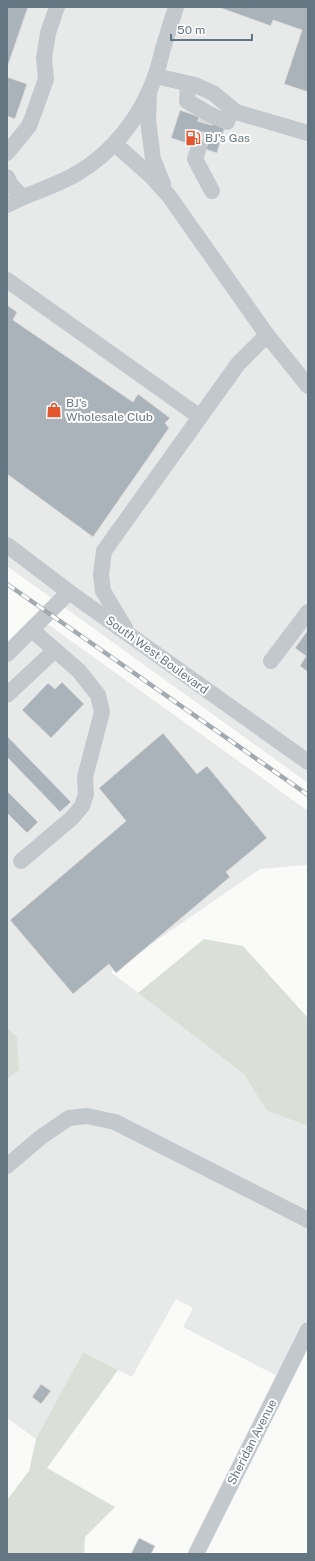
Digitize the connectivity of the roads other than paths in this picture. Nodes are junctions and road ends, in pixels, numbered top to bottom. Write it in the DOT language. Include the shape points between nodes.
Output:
graph roads {
  1 [pos="57,7"];
  2 [pos="176,7"];
  3 [pos="156,76"];
  4 [pos="188,84"];
  5 [pos="150,90"];
  6 [pos="232,109"];
  7 [pos="308,133"];
  8 [pos="115,144"];
  9 [pos="199,147"];
  10 [pos="7,153"];
  11 [pos="7,177"];
  12 [pos="212,191"];
  13 [pos="167,194"];
  14 [pos="22,197"];
  15 [pos="7,205"];
  16 [pos="7,280"];
  17 [pos="267,335"];
  18 [pos="308,386"];
  19 [pos="200,417"];
  20 [pos="7,545"];
  21 [pos="69,592"];
  22 [pos="308,612"];
  23 [pos="32,630"];
  24 [pos="130,635"];
  25 [pos="54,650"];
  26 [pos="7,654"];
  27 [pos="271,661"];
  28 [pos="7,695"];
  29 [pos="308,762"];
  30 [pos="21,861"];
  31 [pos="7,1166"];
  32 [pos="308,1220"];
  33 [pos="308,1330"];
  34 [pos="196,1554"];
  1 -- 10 [label="street" via="48,33 44,58 46,79 29,126"];
  2 -- 3 [label="street"];
  3 -- 4 [label="street"];
  3 -- 5 [label="street"];
  4 -- 6 [label="street" via="213,93"];
  4 -- 6 [label="street" via="187,101 208,117 227,122"];
  5 -- 8 [label="street"];
  5 -- 13 [label="street" via="148,120 153,159"];
  6 -- 7 [label="street"];
  8 -- 13 [label="street" via="152,176"];
  8 -- 14 [label="street" via="76,175"];
  9 -- 12 [label="street" via="195,159"];
  11 -- 14 [label="street"];
  13 -- 17 [label="street"];
  14 -- 15 [label="street"];
  16 -- 19 [label="street"];
  17 -- 18 [label="street"];
  17 -- 19 [label="street" via="238,364"];
  19 -- 24 [label="street" via="104,552 102,591"];
  20 -- 21 [label="street, South West Boulevard"];
  21 -- 23 [label="street"];
  21 -- 24 [label="street, South West Boulevard"];
  22 -- 27 [label="street"];
  23 -- 25 [label="street"];
  23 -- 26 [label="street"];
  24 -- 29 [label="street, South West Boulevard"];
  25 -- 28 [label="street"];
  25 -- 30 [label="street" via="79,671 98,695 102,712 85,777 86,794 82,806 72,818"];
  31 -- 32 [label="street" via="41,1137 69,1118 87,1116 115,1122"];
  33 -- 34 [label="street, Sheridan Avenue"];
}
